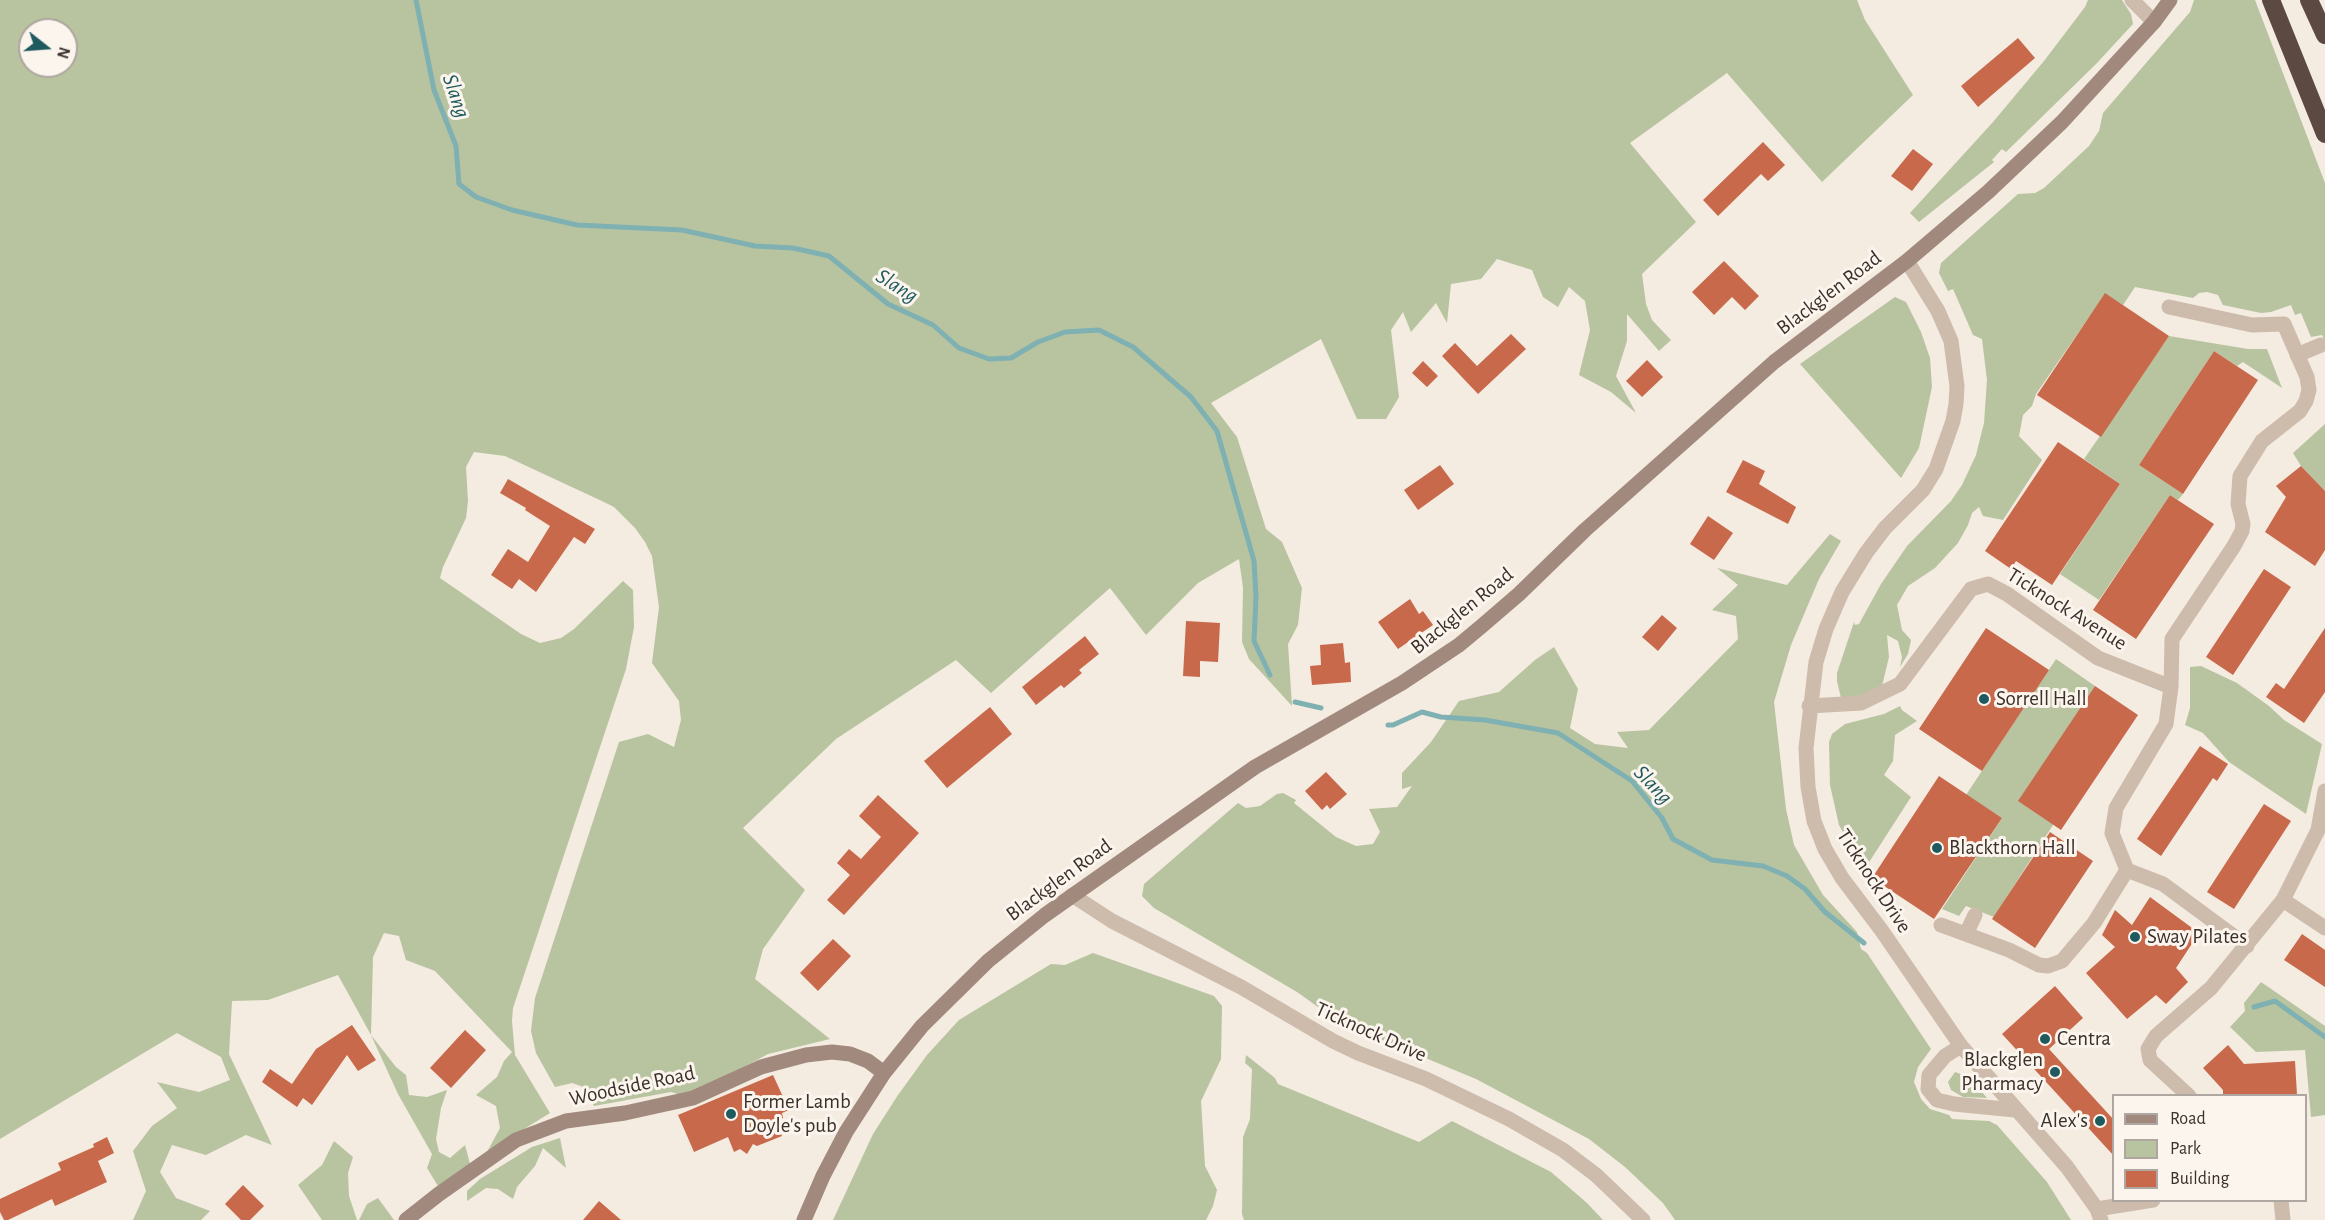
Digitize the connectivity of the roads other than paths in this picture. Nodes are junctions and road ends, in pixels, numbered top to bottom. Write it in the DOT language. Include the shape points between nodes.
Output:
graph roads {
  1 [pos="2132,0"];
  2 [pos="2170,0"];
  3 [pos="2309,0"];
  4 [pos="2274,6"];
  5 [pos="2154,22"];
  6 [pos="2325,35"];
  7 [pos="2325,134"];
  8 [pos="1906,261"];
  9 [pos="2169,307"];
  10 [pos="2320,345"];
  11 [pos="2297,355"];
  12 [pos="2171,687"];
  13 [pos="1809,706"];
  14 [pos="2325,790"];
  15 [pos="2127,870"];
  16 [pos="1072,895"];
  17 [pos="2283,900"];
  18 [pos="1975,915"];
  19 [pos="1941,925"];
  20 [pos="2325,928"];
  21 [pos="1966,934"];
  22 [pos="2247,946"];
  23 [pos="1961,1046"];
  24 [pos="884,1073"];
  25 [pos="2188,1094"];
  26 [pos="2015,1110"];
  27 [pos="2146,1202"];
  28 [pos="2281,1202"];
  29 [pos="2099,1215"];
  30 [pos="406,1220"];
  31 [pos="804,1220"];
  32 [pos="1643,1220"];
  33 [pos="2283,1220"];
  1 -- 5 [label="street"];
  2 -- 5 [label="street, Blackglen Road"];
  3 -- 6 [label="highway"];
  4 -- 7 [label="highway"];
  5 -- 8 [label="street, Blackglen Road" via="2062,122 1981,199"];
  8 -- 13 [label="street, Ticknock Drive" via="1938,311 1951,341 1957,386 1953,421 1936,469 1923,490 1885,528 1842,592 1816,662"];
  8 -- 16 [label="street, Blackglen Road" via="1759,375 1459,645 1395,688 1255,766"];
  9 -- 11 [label="street" via="2252,325 2284,324"];
  10 -- 11 [label="street"];
  11 -- 12 [label="street" via="2307,377 2306,401 2300,411 2262,441 2240,476 2238,504 2242,531 2172,639"];
  12 -- 13 [label="street, Ticknock Avenue" via="2098,658 1988,584 1971,589 1900,684 1860,703"];
  12 -- 15 [label="street" via="2166,724 2116,808 2112,833"];
  13 -- 23 [label="street, Ticknock Drive" via="1808,787 1814,821 1825,849"];
  14 -- 17 [label="street" via="2318,830"];
  15 -- 21 [label="street" via="2094,923 2062,961 2039,965"];
  15 -- 22 [label="street" via="2163,884"];
  16 -- 24 [label="street, Blackglen Road" via="1019,935 953,994"];
  16 -- 32 [label="street, Ticknock Drive" via="1112,921 1241,987 1333,1041 1426,1079 1526,1128 1596,1175"];
  17 -- 20 [label="street"];
  17 -- 22 [label="street"];
  18 -- 21 [label="street"];
  19 -- 21 [label="street"];
  22 -- 25 [label="street" via="2211,988 2156,1036 2148,1049 2150,1060"];
  23 -- 26 [label="street, Ticknock Drive"];
  23 -- 26 [label="street" via="1945,1056 1929,1075 1928,1089 1937,1100"];
  24 -- 30 [label="street, Woodside Road" via="850,1054 806,1055 761,1067 693,1098 566,1121 516,1140"];
  24 -- 31 [label="street, Blackglen Road" via="846,1132"];
  26 -- 29 [label="street, Ticknock Drive" via="2067,1167"];
  27 -- 29 [label="street"];
  28 -- 33 [label="street"];
}
